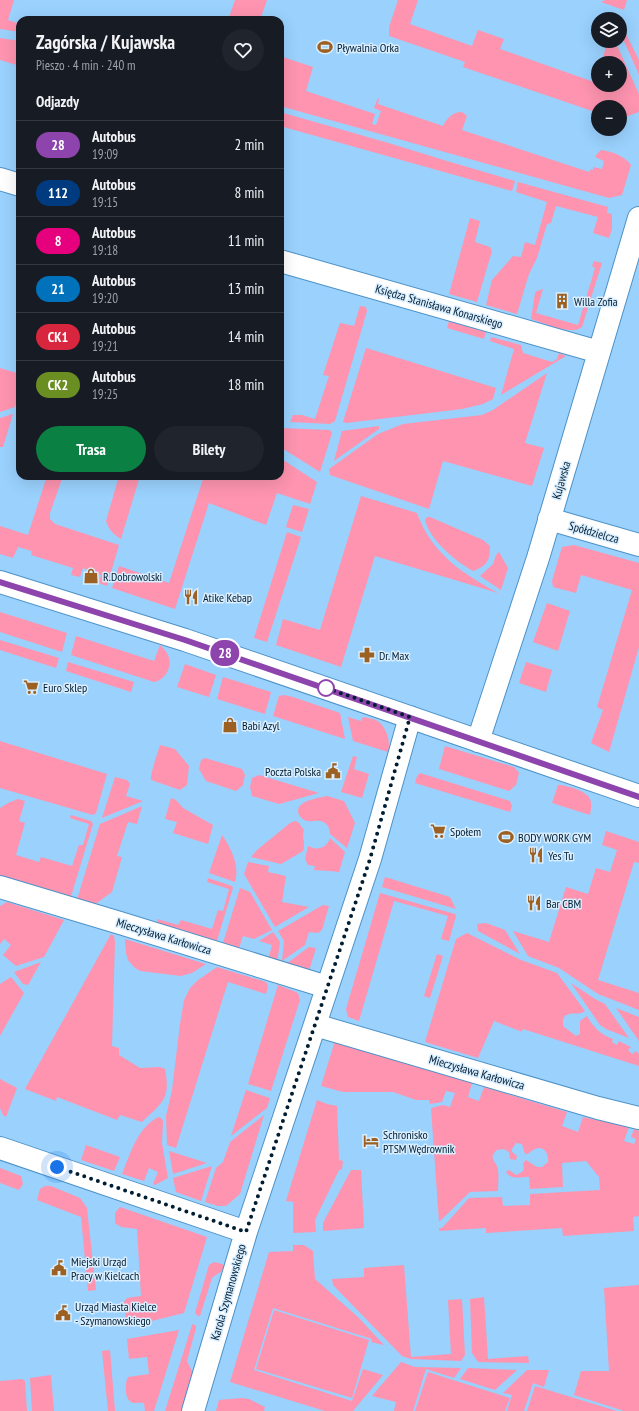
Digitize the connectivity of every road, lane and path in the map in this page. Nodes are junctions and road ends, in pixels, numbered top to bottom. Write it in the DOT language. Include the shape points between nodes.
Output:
graph roads {
  1 [pos="0,179"];
  2 [pos="16,184"];
  3 [pos="639,218"];
  4 [pos="284,261"];
  5 [pos="599,352"];
  6 [pos="550,519"];
  7 [pos="639,545"];
  8 [pos="0,582"];
  9 [pos="410,717"];
  10 [pos="478,741"];
  11 [pos="639,796"];
  12 [pos="0,887"];
  13 [pos="327,987"];
  14 [pos="315,1025"];
  15 [pos="639,1118"];
  16 [pos="0,1148"];
  17 [pos="246,1232"];
  18 [pos="193,1411"];
  1 -- 2 [label="street"];
  3 -- 5 [label="street, Kujawska"];
  4 -- 5 [label="street, Księdza Stanisława Konarskiego"];
  5 -- 6 [label="street, Kujawska"];
  6 -- 7 [label="street, Spółdzielcza"];
  6 -- 10 [label="street, Kujawska"];
  8 -- 9 [label="street" via="185,640"];
  9 -- 10 [label="street"];
  9 -- 13 [label="street, Karola Szymanowskiego" via="370,859"];
  10 -- 11 [label="street"];
  12 -- 13 [label="street, Mieczysława Karłowicza"];
  13 -- 14 [label="street, Karola Szymanowskiego"];
  14 -- 15 [label="street, Mieczysława Karłowicza"];
  14 -- 17 [label="street, Karola Szymanowskiego"];
  16 -- 17 [label="street"];
  17 -- 18 [label="street, Karola Szymanowskiego"];
}
